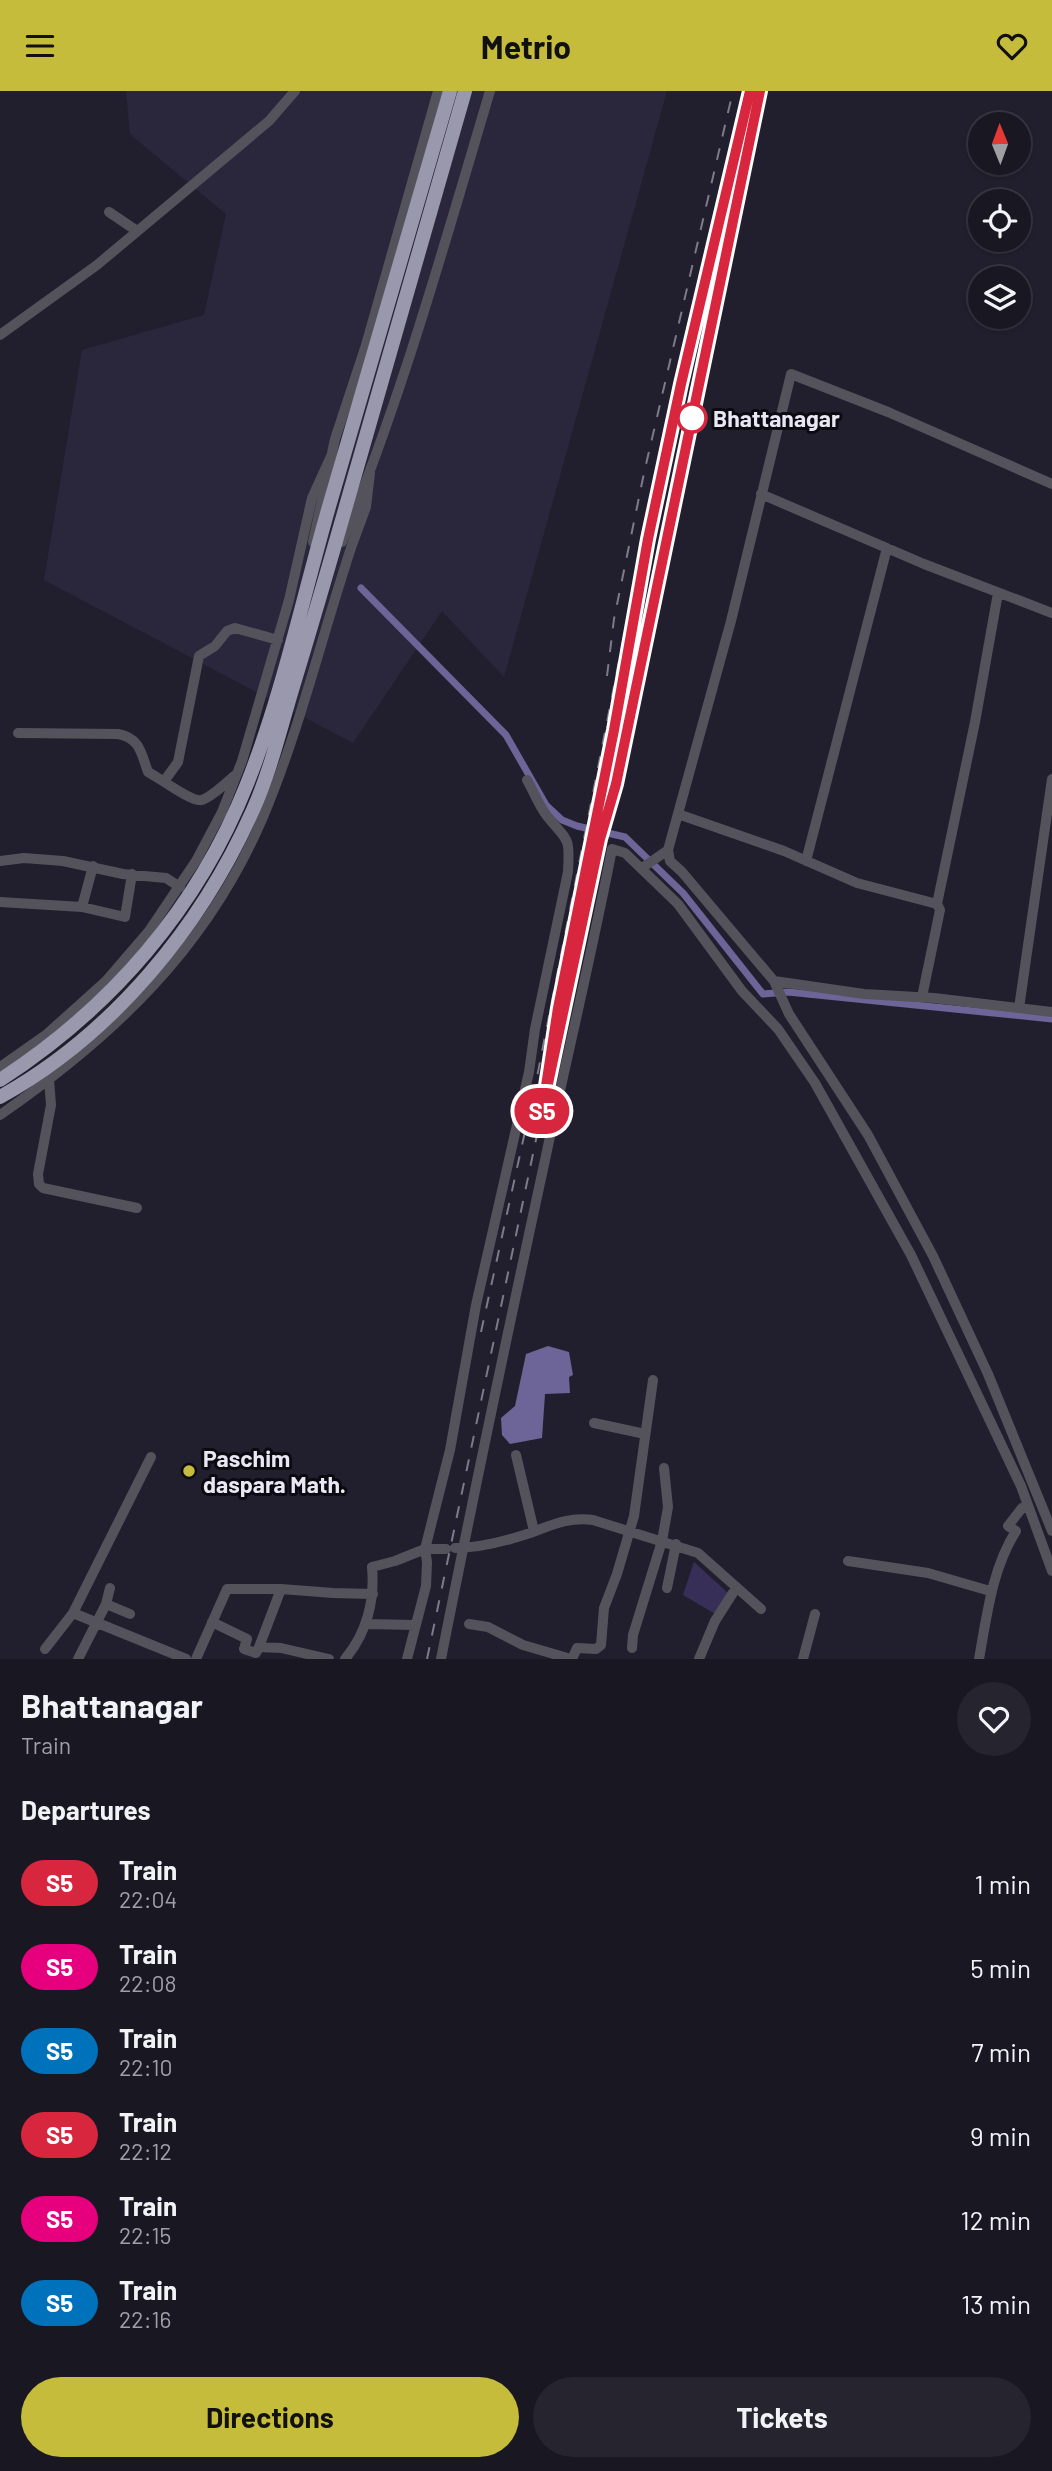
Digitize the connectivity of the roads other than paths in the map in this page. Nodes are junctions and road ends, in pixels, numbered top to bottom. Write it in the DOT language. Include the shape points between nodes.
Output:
graph roads {
  1 [pos="295,91"];
  2 [pos="438,91"];
  3 [pos="450,91"];
  4 [pos="465,91"];
  5 [pos="490,91"];
  6 [pos="109,212"];
  7 [pos="136,232"];
  8 [pos="0,335"];
  9 [pos="332,454"];
  10 [pos="370,473"];
  11 [pos="1052,484"];
  12 [pos="761,494"];
  13 [pos="887,548"];
  14 [pos="322,589"];
  15 [pos="998,593"];
  16 [pos="300,611"];
  17 [pos="1052,613"];
  18 [pos="278,640"];
  19 [pos="18,733"];
  20 [pos="237,773"];
  21 [pos="1052,779"];
  22 [pos="165,780"];
  23 [pos="527,780"];
  24 [pos="677,814"];
  25 [pos="668,850"];
  26 [pos="0,860"];
  27 [pos="806,860"];
  28 [pos="93,866"];
  29 [pos="642,868"];
  30 [pos="132,874"];
  31 [pos="180,887"];
  32 [pos="0,902"];
  33 [pos="937,904"];
  34 [pos="82,907"];
  35 [pos="774,981"];
  36 [pos="922,997"];
  37 [pos="1019,1008"];
  38 [pos="1052,1012"];
  39 [pos="0,1067"];
  40 [pos="0,1080"];
  41 [pos="49,1080"];
  42 [pos="0,1097"];
  43 [pos="0,1115"];
  44 [pos="137,1208"];
  45 [pos="653,1380"];
  46 [pos="594,1423"];
  47 [pos="646,1434"];
  48 [pos="516,1455"];
  49 [pos="151,1457"];
  50 [pos="663,1468"];
  51 [pos="1022,1508"];
  52 [pos="534,1531"];
  53 [pos="630,1531"];
  54 [pos="1052,1531"];
  55 [pos="662,1541"];
  56 [pos="677,1544"];
  57 [pos="425,1549"];
  58 [pos="454,1549"];
  59 [pos="848,1561"];
  60 [pos="1052,1571"];
  61 [pos="110,1588"];
  62 [pos="667,1588"];
  63 [pos="736,1588"];
  64 [pos="281,1589"];
  65 [pos="990,1591"];
  66 [pos="373,1594"];
  67 [pos="106,1604"];
  68 [pos="761,1609"];
  69 [pos="73,1612"];
  70 [pos="130,1614"];
  71 [pos="815,1614"];
  72 [pos="98,1622"];
  73 [pos="212,1622"];
  74 [pos="365,1624"];
  75 [pos="469,1624"];
  76 [pos="416,1625"];
  77 [pos="259,1647"];
  78 [pos="632,1648"];
  79 [pos="45,1649"];
  80 [pos="78,1659"];
  81 [pos="186,1659"];
  82 [pos="196,1659"];
  83 [pos="329,1659"];
  84 [pos="345,1659"];
  85 [pos="407,1659"];
  86 [pos="441,1659"];
  87 [pos="571,1659"];
  88 [pos="699,1659"];
  89 [pos="803,1659"];
  90 [pos="979,1659"];
  1 -- 7 [label="street" via="268,121"];
  2 -- 9 [label="street"];
  3 -- 16 [label="highway"];
  4 -- 14 [label="highway"];
  5 -- 10 [label="street"];
  6 -- 7 [label="street"];
  7 -- 8 [label="street"];
  9 -- 16 [label="street"];
  9 -- 18 [label="street" via="312,498"];
  10 -- 14 [label="street"];
  10 -- 41 [label="street" via="365,513 290,744 244,856 218,903 158,982 108,1033"];
  11 -- 12 [label="street" via="791,374"];
  12 -- 13 [label="street"];
  12 -- 24 [label="street"];
  13 -- 15 [label="street"];
  13 -- 27 [label="street"];
  14 -- 42 [label="highway" via="254,807 210,892 170,949 109,1016 54,1062"];
  15 -- 17 [label="street"];
  15 -- 33 [label="street"];
  16 -- 40 [label="highway" via="248,782 203,874 166,929 118,985 68,1030"];
  18 -- 20 [label="street"];
  18 -- 22 [label="street" via="234,628 199,656 178,762"];
  19 -- 22 [label="street" via="129,736 138,743 148,772"];
  20 -- 22 [label="street" via="203,800 193,800"];
  20 -- 31 [label="street"];
  21 -- 37 [label="street"];
  23 -- 57 [label="street" via="545,813 565,834 568,872 450,1450"];
  24 -- 25 [label="street"];
  24 -- 27 [label="street"];
  25 -- 29 [label="street"];
  25 -- 35 [label="street" via="670,861"];
  26 -- 28 [label="street" via="24,858"];
  27 -- 33 [label="street" via="857,883"];
  28 -- 30 [label="street"];
  28 -- 34 [label="street"];
  29 -- 58 [label="street" via="625,853 612,849 589,967"];
  29 -- 60 [label="street" via="678,904 742,991 778,1029 835,1117 911,1255 990,1417"];
  30 -- 31 [label="street" via="166,878"];
  30 -- 34 [label="street" via="125,917"];
  31 -- 39 [label="street" via="106,981 47,1034"];
  32 -- 34 [label="street"];
  33 -- 36 [label="street" via="940,910"];
  35 -- 36 [label="street"];
  35 -- 54 [label="street" via="802,1035 868,1135 933,1256 988,1374"];
  36 -- 37 [label="street"];
  37 -- 38 [label="street"];
  41 -- 43 [label="street"];
  41 -- 44 [label="street" via="51,1105 39,1185"];
  45 -- 47 [label="street"];
  46 -- 47 [label="street"];
  47 -- 53 [label="street"];
  48 -- 52 [label="street"];
  49 -- 69 [label="street"];
  50 -- 55 [label="street" via="668,1507"];
  51 -- 65 [label="street" via="1008,1526 1016,1531"];
  52 -- 53 [label="street" via="582,1518"];
  52 -- 58 [label="street"];
  53 -- 55 [label="street"];
  53 -- 87 [label="street" via="604,1608 601,1645 577,1648"];
  55 -- 56 [label="street"];
  55 -- 78 [label="street"];
  56 -- 62 [label="street"];
  56 -- 63 [label="street" via="698,1553"];
  57 -- 58 [label="street"];
  57 -- 66 [label="street" via="372,1567"];
  57 -- 76 [label="street" via="426,1586"];
  58 -- 86 [label="street"];
  59 -- 65 [label="street" via="928,1573"];
  61 -- 67 [label="street"];
  63 -- 68 [label="street"];
  63 -- 88 [label="street"];
  64 -- 66 [label="street"];
  64 -- 73 [label="street" via="227,1589"];
  64 -- 77 [label="street"];
  65 -- 90 [label="street"];
  66 -- 74 [label="street"];
  67 -- 70 [label="street"];
  67 -- 72 [label="street"];
  69 -- 72 [label="street"];
  69 -- 79 [label="street"];
  71 -- 89 [label="street"];
  72 -- 80 [label="street"];
  72 -- 81 [label="street"];
  73 -- 77 [label="street" via="247,1639 244,1649 256,1653"];
  73 -- 82 [label="street"];
  74 -- 76 [label="street"];
  74 -- 84 [label="street"];
  75 -- 87 [label="street"];
  76 -- 85 [label="street"];
  77 -- 83 [label="street"];
}
